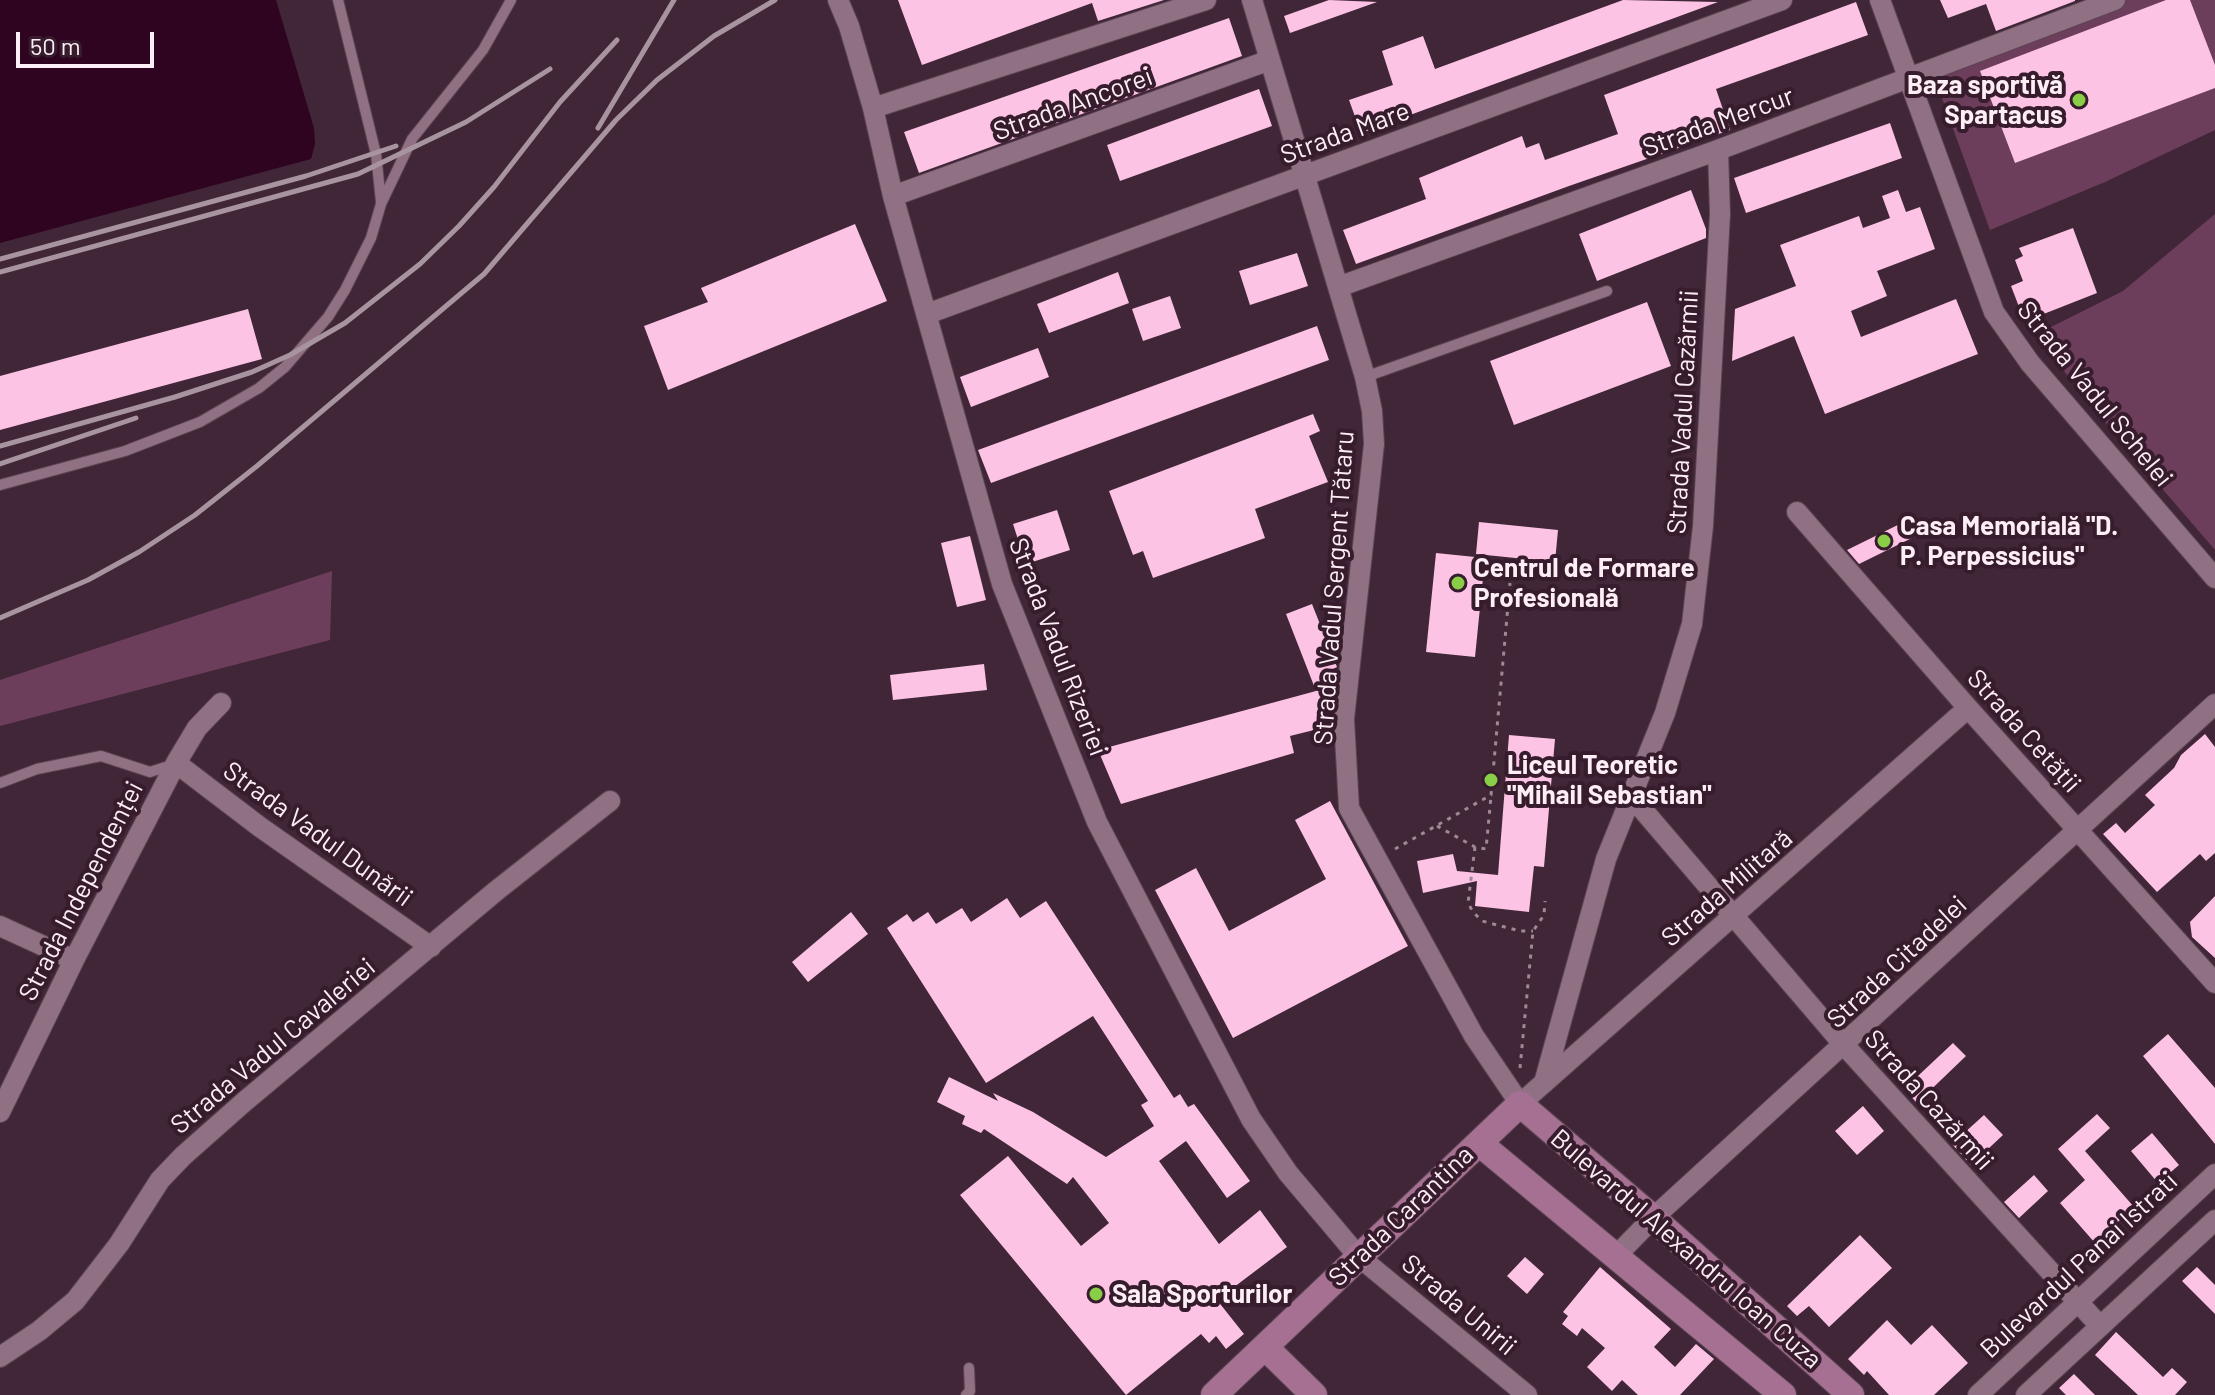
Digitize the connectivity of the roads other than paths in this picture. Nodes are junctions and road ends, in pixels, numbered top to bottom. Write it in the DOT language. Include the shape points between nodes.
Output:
graph roads {
  1 [pos="338,0"];
  2 [pos="511,0"];
  3 [pos="838,0"];
  4 [pos="1206,0"];
  5 [pos="1252,0"];
  6 [pos="1782,0"];
  7 [pos="1880,0"];
  8 [pos="2115,0"];
  9 [pos="1270,60"];
  10 [pos="1909,78"];
  11 [pos="873,108"];
  12 [pos="1718,150"];
  13 [pos="1304,176"];
  14 [pos="893,196"];
  15 [pos="381,204"];
  16 [pos="1338,287"];
  17 [pos="1607,291"];
  18 [pos="927,314"];
  19 [pos="1365,377"];
  20 [pos="0,485"];
  21 [pos="1797,512"];
  22 [pos="2215,578"];
  23 [pos="221,703"];
  24 [pos="2215,704"];
  25 [pos="1968,708"];
  26 [pos="176,763"];
  27 [pos="0,783"];
  28 [pos="1631,796"];
  29 [pos="610,801"];
  30 [pos="2078,830"];
  31 [pos="1733,918"];
  32 [pos="0,926"];
  33 [pos="431,947"];
  34 [pos="74,960"];
  35 [pos="2215,983"];
  36 [pos="1844,1045"];
  37 [pos="1544,1083"];
  38 [pos="1520,1104"];
  39 [pos="0,1112"];
  40 [pos="1479,1143"];
  41 [pos="2215,1174"];
  42 [pos="1653,1218"];
  43 [pos="2215,1220"];
  44 [pos="1358,1256"];
  45 [pos="1614,1258"];
  46 [pos="2076,1301"];
  47 [pos="2099,1325"];
  48 [pos="1266,1348"];
  49 [pos="0,1357"];
  50 [pos="969,1368"];
  51 [pos="966,1395"];
  52 [pos="1214,1395"];
  53 [pos="1314,1395"];
  54 [pos="1527,1395"];
  55 [pos="1783,1395"];
  56 [pos="1851,1395"];
  57 [pos="1978,1395"];
  58 [pos="2026,1395"];
  1 -- 15 [label="lane" via="376,154"];
  2 -- 15 [label="lane" via="483,50 412,139"];
  3 -- 11 [label="street, Strada Vadul Rizeriei"];
  4 -- 11 [label="street"];
  5 -- 9 [label="street, Strada Vadul Sergent Tătaru"];
  6 -- 13 [label="street, Strada Mare"];
  7 -- 10 [label="street, Strada Vadul Schelei"];
  8 -- 10 [label="street, Strada Mercur"];
  9 -- 13 [label="street, Strada Vadul Sergent Tătaru"];
  9 -- 14 [label="street, Strada Ancorei"];
  10 -- 12 [label="street, Strada Mercur"];
  10 -- 22 [label="street, Strada Vadul Schelei" via="1994,312 2030,363"];
  11 -- 14 [label="street, Strada Vadul Rizeriei"];
  12 -- 16 [label="street, Strada Mercur"];
  12 -- 28 [label="street, Strada Vadul Cazărmii" via="1720,214 1705,495 1692,624 1665,713"];
  13 -- 16 [label="street, Strada Vadul Sergent Tătaru"];
  13 -- 18 [label="street, Strada Mare"];
  14 -- 18 [label="street, Strada Vadul Rizeriei"];
  15 -- 20 [label="lane" via="360,261 328,317 285,367 259,388 164,437"];
  16 -- 19 [label="street, Strada Vadul Sergent Tătaru"];
  17 -- 19 [label="lane"];
  18 -- 44 [label="street, Strada Vadul Rizeriei" via="1002,584 1097,822 1251,1119 1288,1173"];
  19 -- 38 [label="street, Strada Vadul Sergent Tătaru" via="1374,444 1344,719 1349,808 1474,1036"];
  21 -- 25 [label="street, Strada Cetății"];
  23 -- 26 [label="street, Strada Independenței" via="197,728"];
  24 -- 30 [label="street, Strada Citadelei"];
  25 -- 30 [label="street, Strada Cetății"];
  25 -- 31 [label="street, Strada Militară"];
  26 -- 27 [label="lane" via="150,772 101,756"];
  26 -- 33 [label="street, Strada Vadul Dunării"];
  26 -- 34 [label="street, Strada Independenței"];
  28 -- 31 [label="street, Strada Cazărmii"];
  28 -- 37 [label="street, Strada Vadul Cazărmii" via="1606,859"];
  29 -- 33 [label="street, Strada Vadul Cavaleriei"];
  30 -- 35 [label="street, Strada Cetății"];
  30 -- 36 [label="street, Strada Citadelei"];
  31 -- 36 [label="street, Strada Cazărmii"];
  31 -- 37 [label="street, Strada Militară"];
  32 -- 34 [label="street"];
  33 -- 49 [label="street, Strada Vadul Cavaleriei" via="183,1156 160,1180 75,1301"];
  34 -- 39 [label="street, Strada Independenței"];
  36 -- 42 [label="street, Strada Citadelei"];
  36 -- 46 [label="street, Strada Cazărmii"];
  37 -- 38 [label="street, Strada Militară"];
  38 -- 40 [label="main road, Strada Carantina"];
  38 -- 42 [label="main road, Bulevardul Alexandru Ioan Cuza"];
  40 -- 44 [label="main road, Strada Carantina"];
  40 -- 45 [label="main road, Bulevardul Alexandru Ioan Cuza"];
  41 -- 46 [label="street, Bulevardul Panai Istrati"];
  42 -- 45 [label="street, Strada Citadelei"];
  42 -- 56 [label="main road, Bulevardul Alexandru Ioan Cuza"];
  43 -- 47 [label="street"];
  44 -- 48 [label="main road, Strada Carantina"];
  44 -- 54 [label="street, Strada Unirii"];
  45 -- 55 [label="main road, Bulevardul Alexandru Ioan Cuza"];
  46 -- 47 [label="street, Strada Cazărmii"];
  46 -- 57 [label="street, Bulevardul Panai Istrati"];
  47 -- 58 [label="street"];
  48 -- 52 [label="main road, Strada Carantina"];
  48 -- 53 [label="main road"];
  50 -- 51 [label="lane"];
}
